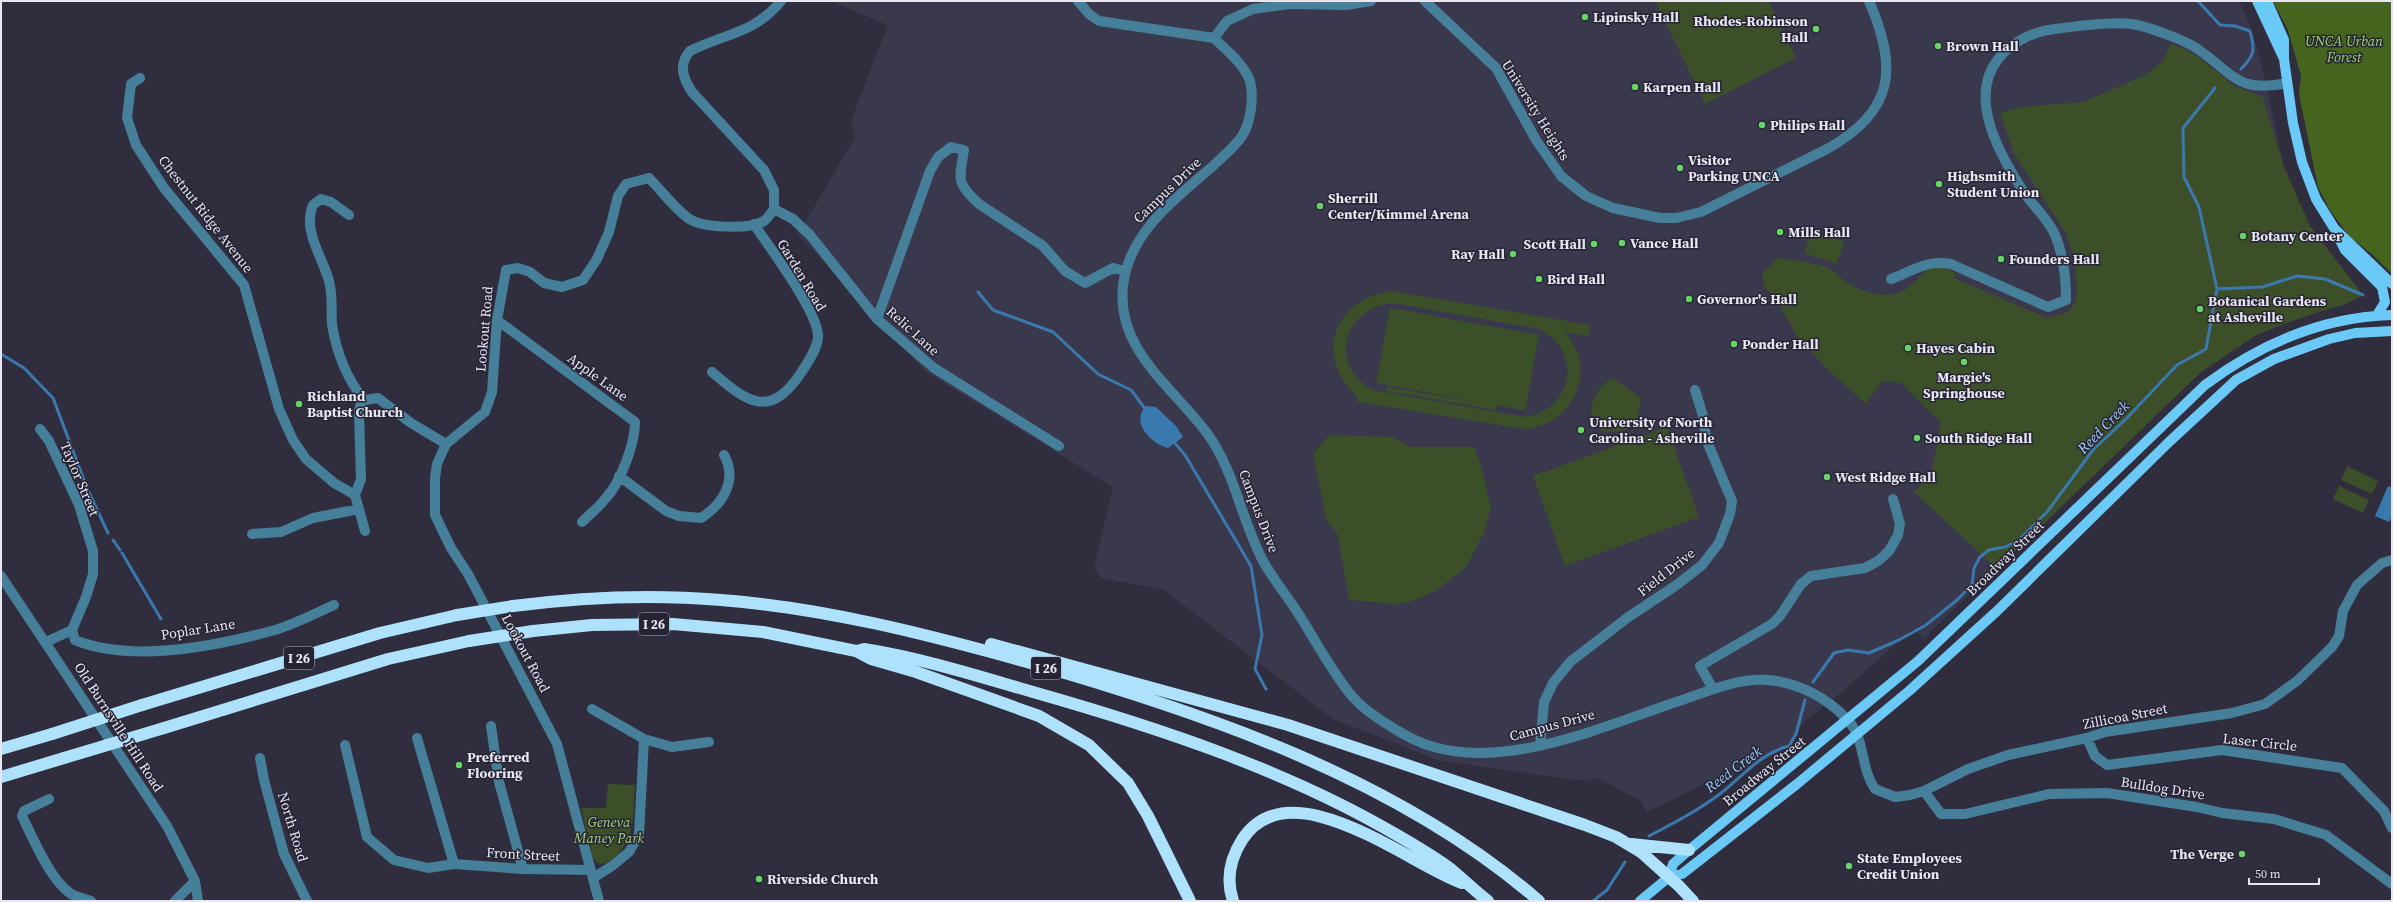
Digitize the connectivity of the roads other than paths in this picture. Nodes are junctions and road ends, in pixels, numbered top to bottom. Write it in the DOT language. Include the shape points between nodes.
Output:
graph roads {
  1 [pos="781,1"];
  2 [pos="1078,1"];
  3 [pos="1370,1"];
  4 [pos="1426,1"];
  5 [pos="1869,1"];
  6 [pos="2257,1"];
  7 [pos="2267,1"];
  8 [pos="1214,38"];
  9 [pos="2284,59"];
  10 [pos="140,78"];
  11 [pos="2287,83"];
  12 [pos="774,209"];
  13 [pos="349,215"];
  14 [pos="754,224"];
  15 [pos="2334,228"];
  16 [pos="1125,271"];
  17 [pos="1891,279"];
  18 [pos="2392,284"];
  19 [pos="2377,315"];
  20 [pos="2392,315"];
  21 [pos="878,319"];
  22 [pos="497,320"];
  23 [pos="2392,331"];
  24 [pos="712,372"];
  25 [pos="1695,390"];
  26 [pos="364,400"];
  27 [pos="40,429"];
  28 [pos="446,444"];
  29 [pos="1059,446"];
  30 [pos="724,455"];
  31 [pos="619,476"];
  32 [pos="355,495"];
  33 [pos="1894,499"];
  34 [pos="359,509"];
  35 [pos="582,522"];
  36 [pos="365,531"];
  37 [pos="252,534"];
  38 [pos="2392,560"];
  39 [pos="1,576"];
  40 [pos="334,606"];
  41 [pos="72,630"];
  42 [pos="922,634"];
  43 [pos="46,642"];
  44 [pos="856,652"];
  45 [pos="1713,689"];
  46 [pos="592,709"];
  47 [pos="1849,720"];
  48 [pos="491,726"];
  49 [pos="1857,733"];
  50 [pos="418,738"];
  51 [pos="2087,738"];
  52 [pos="644,739"];
  53 [pos="709,742"];
  54 [pos="345,745"];
  55 [pos="1540,746"];
  56 [pos="1,749"];
  57 [pos="260,758"];
  58 [pos="1,777"];
  59 [pos="1924,791"];
  60 [pos="49,799"];
  61 [pos="2392,828"];
  62 [pos="1627,843"];
  63 [pos="1689,850"];
  64 [pos="454,864"];
  65 [pos="523,869"];
  66 [pos="592,874"];
  67 [pos="1669,877"];
  68 [pos="2391,879"];
  69 [pos="194,881"];
  70 [pos="1465,884"];
  71 [pos="1536,898"];
  72 [pos="91,901"];
  73 [pos="176,901"];
  74 [pos="198,901"];
  75 [pos="307,901"];
  76 [pos="599,901"];
  77 [pos="1190,901"];
  78 [pos="1233,901"];
  79 [pos="1488,901"];
  80 [pos="1640,901"];
  81 [pos="1693,901"];
  1 -- 12 [label="street" via="763,20 752,27 690,51 682,66 686,82 692,92 764,170 774,190"];
  2 -- 8 [label="street" via="1099,21"];
  3 -- 8 [label="street" via="1346,5 1270,5 1253,9 1227,21"];
  4 -- 5 [label="street, University Heights" via="1496,68 1536,140 1561,176 1586,196 1614,208 1643,215 1676,218 1701,212 1843,140 1869,118 1885,90 1886,67 1876,19"];
  6 -- 9 [label="main road"];
  7 -- 9 [label="main road" via="2284,40"];
  8 -- 16 [label="street, Campus Drive" via="1240,64 1250,82 1252,108 1243,135 1143,232"];
  9 -- 11 [label="main road"];
  10 -- 32 [label="street, Chestnut Ridge Avenue" via="131,84 127,118 136,145 164,188 244,285 279,409 293,440 306,459 334,483"];
  11 -- 15 [label="main road" via="2302,162 2316,198"];
  11 -- 17 [label="street" via="2268,87 2251,86 2236,80 2198,49 2181,40 2132,24 2040,31 2006,50 1993,66 1985,84 1985,96 1998,150 2025,194 2055,234 2066,274 2066,300 2048,307 1951,264 1937,262 1922,265"];
  12 -- 14 [label="street, Lookout Road" via="763,222"];
  12 -- 21 [label="street, Relic Lane" via="793,219 810,234"];
  13 -- 26 [label="street" via="331,202 321,199 313,205 311,216 318,256 331,288 335,341 349,375"];
  14 -- 22 [label="street, Lookout Road" via="713,226 690,219 676,209 649,178 639,179 626,184 618,196 609,232 597,259 583,280 562,287 544,283 520,268 506,270"];
  14 -- 24 [label="street, Garden Road" via="811,312 818,338 811,358 797,379 782,395 770,401 756,401 743,397"];
  15 -- 18 [label="main road"];
  15 -- 19 [label="main road" via="2345,250 2382,287 2385,302"];
  16 -- 21 [label="street" via="1113,268 1086,283 1065,271 1043,246 970,196 961,185 960,170 964,150 951,147 938,157 930,171"];
  16 -- 55 [label="street, Campus Drive" via="1123,311 1133,343 1144,360 1206,433 1225,463 1263,562 1352,696 1379,720 1411,739 1436,748 1475,754 1504,753"];
  19 -- 20 [label="main road, Broadway Street"];
  19 -- 47 [label="main road, Broadway Street" via="2325,325 2276,342 2226,369 2205,385 1918,661"];
  21 -- 29 [label="street, Relic Lane" via="934,368"];
  22 -- 28 [label="street, Lookout Road" via="492,392 485,412"];
  22 -- 31 [label="street, Apple Lane" via="635,422 635,437"];
  23 -- 49 [label="main road, Broadway Street" via="2355,333 2329,339 2274,360 2236,380 1997,611"];
  25 -- 55 [label="street, Field Drive" via="1703,416 1706,439 1732,501 1719,543 1702,565 1570,662 1553,683 1544,702"];
  26 -- 28 [label="street" via="378,398 411,423"];
  26 -- 32 [label="street" via="359,413 361,478"];
  27 -- 41 [label="street, Taylor Street" via="49,441 79,505 93,552 93,574"];
  28 -- 66 [label="street, Lookout Road" via="436,471 433,492 435,515 450,548 468,574 557,744"];
  30 -- 31 [label="street" via="731,467 728,485 716,508 702,518 679,516 666,511"];
  31 -- 35 [label="street" via="607,498"];
  32 -- 34 [label="street"];
  33 -- 45 [label="street" via="1900,524 1898,535 1889,551 1865,568 1811,576 1801,584 1772,624 1700,666"];
  34 -- 36 [label="street"];
  34 -- 37 [label="street" via="313,518 281,532"];
  38 -- 51 [label="street, Zillicoa Street" via="2382,563 2357,585 2344,611 2339,636 2332,647 2297,681 2265,704 2232,713 2105,732"];
  39 -- 43 [label="street, Old Burnsville Hill Road"];
  40 -- 41 [label="street, Poplar Lane" via="275,630 193,647 141,652 94,648 75,640"];
  41 -- 43 [label="street"];
  42 -- 56 [label="highway, I 26, bridge" via="813,611 721,600 638,597 559,600 456,616 380,633"];
  42 -- 62 [label="highway" via="941,631 1288,725 1578,822"];
  42 -- 71 [label="highway, I 26" via="1126,692 1259,740 1322,766 1412,812 1478,854"];
  43 -- 69 [label="street, Old Burnsville Hill Road" via="167,826"];
  44 -- 58 [label="highway, I 26, bridge" via="776,634 673,624 592,625 533,631 469,641 388,659"];
  44 -- 70 [label="highway, I 26" via="864,649 906,658 1067,702 1178,738 1250,765 1324,797 1398,835 1452,871"];
  44 -- 77 [label="highway" via="1039,716 1089,745 1128,783 1148,816"];
  45 -- 47 [label="street, Campus Drive" via="1755,680 1788,683 1809,690"];
  45 -- 55 [label="street, Campus Drive"];
  46 -- 52 [label="street"];
  47 -- 49 [label="street, Zillicoa Street"];
  47 -- 63 [label="main road, Broadway Street"];
  48 -- 65 [label="street" via="499,782"];
  49 -- 59 [label="street, Zillicoa Street" via="1862,744 1866,772 1875,789 1895,797"];
  49 -- 67 [label="main road, Broadway Street" via="1682,874"];
  50 -- 64 [label="street"];
  51 -- 59 [label="street, Zillicoa Street" via="2008,755 1968,769"];
  51 -- 61 [label="street, Laser Circle" via="2095,756 2107,765 2222,750 2342,768 2384,811"];
  52 -- 53 [label="street" via="672,747"];
  52 -- 66 [label="street" via="639,835 629,852 612,866"];
  54 -- 64 [label="street" via="367,837 394,860 428,868"];
  57 -- 75 [label="street, North Road" via="284,854"];
  59 -- 68 [label="street, Bulldog Drive" via="1941,814 1965,814 2049,794 2107,793 2274,819 2326,835"];
  60 -- 72 [label="street" via="24,810 22,816 45,860 59,880 71,894"];
  62 -- 63 [label="highway"];
  62 -- 67 [label="highway" via="1655,863"];
  63 -- 67 [label="main road, Broadway Street" via="1673,864"];
  64 -- 65 [label="street, Front Street"];
  65 -- 66 [label="street, Front Street"];
  66 -- 76 [label="street, Lookout Road"];
  67 -- 80 [label="main road, Broadway Street"];
  67 -- 81 [label="highway"];
  69 -- 73 [label="street"];
  69 -- 74 [label="street, Old Burnsville Hill Road"];
  70 -- 78 [label="highway" via="1446,877 1394,847 1345,824 1326,817 1289,814 1264,821 1244,837 1230,870 1230,892"];
  70 -- 79 [label="highway, I 26"];
}
